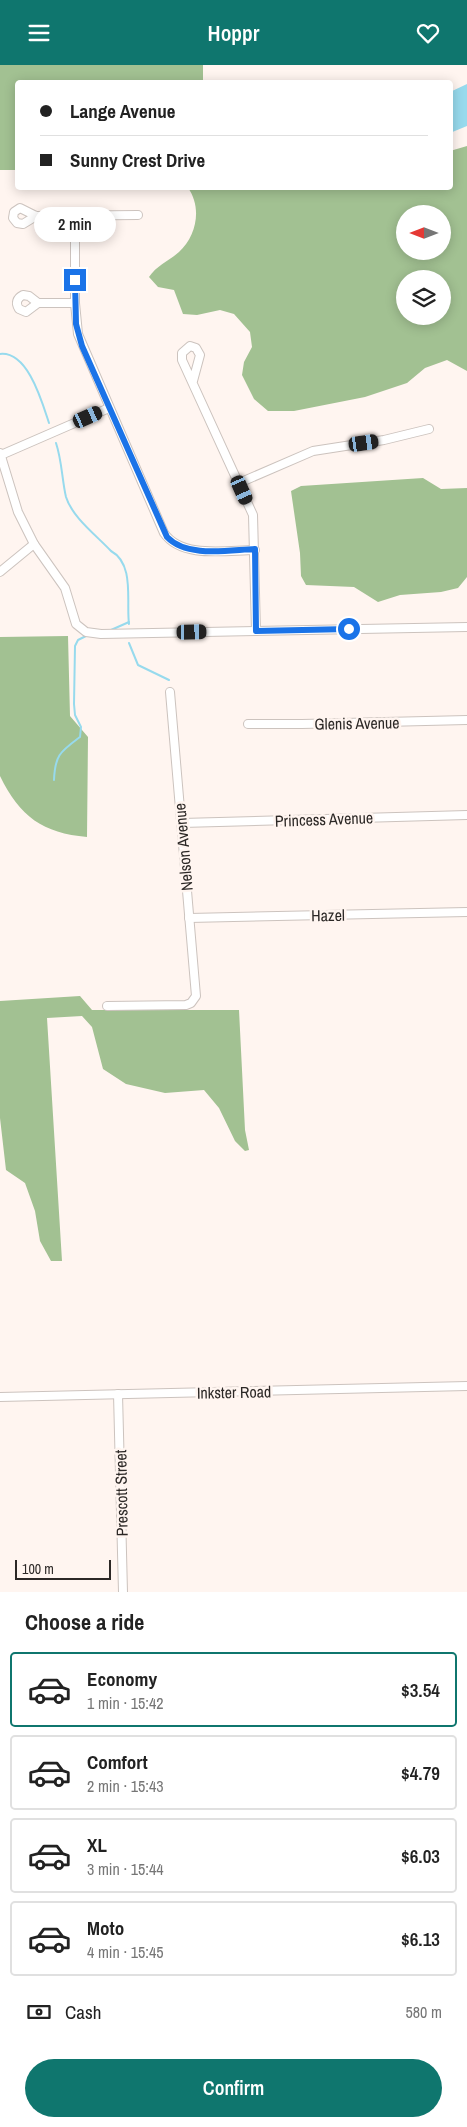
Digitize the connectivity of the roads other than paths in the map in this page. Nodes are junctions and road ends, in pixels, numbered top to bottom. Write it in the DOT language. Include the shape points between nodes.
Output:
graph roads {
  1 [pos="36,215"];
  2 [pos="138,215"];
  3 [pos="75,216"];
  4 [pos="38,303"];
  5 [pos="75,303"];
  6 [pos="193,381"];
  7 [pos="109,408"];
  8 [pos="429,429"];
  9 [pos="0,454"];
  10 [pos="239,483"];
  11 [pos="34,544"];
  12 [pos="255,549"];
  13 [pos="0,571"];
  14 [pos="467,627"];
  15 [pos="256,631"];
  16 [pos="170,692"];
  17 [pos="467,720"];
  18 [pos="248,724"];
  19 [pos="467,815"];
  20 [pos="182,823"];
  21 [pos="467,912"];
  22 [pos="189,918"];
  23 [pos="107,1005"];
  24 [pos="467,1386"];
  25 [pos="118,1395"];
  26 [pos="0,1397"];
  27 [pos="123,1592"];
  1 -- 3 [label="street"];
  2 -- 3 [label="street"];
  3 -- 5 [label="street"];
  4 -- 5 [label="street"];
  5 -- 7 [label="street" via="80,341"];
  6 -- 10 [label="street"];
  7 -- 9 [label="street"];
  7 -- 12 [label="street" via="164,533 170,540 192,550"];
  8 -- 10 [label="street" via="313,451"];
  9 -- 11 [label="street" via="18,512"];
  10 -- 12 [label="street" via="253,515"];
  11 -- 13 [label="street"];
  11 -- 15 [label="street" via="65,588 76,624 86,632"];
  12 -- 15 [label="street"];
  14 -- 15 [label="street"];
  16 -- 20 [label="street, Nelson Avenue"];
  17 -- 18 [label="street, Glenis Avenue"];
  19 -- 20 [label="street, Princess Avenue"];
  20 -- 22 [label="street, Nelson Avenue"];
  21 -- 22 [label="street, Hazel"];
  22 -- 23 [label="street, Nelson Avenue" via="196,991 194,1001 186,1005"];
  24 -- 25 [label="street, Inkster Road"];
  25 -- 26 [label="street, Inkster Road"];
  25 -- 27 [label="street, Prescott Street"];
}
